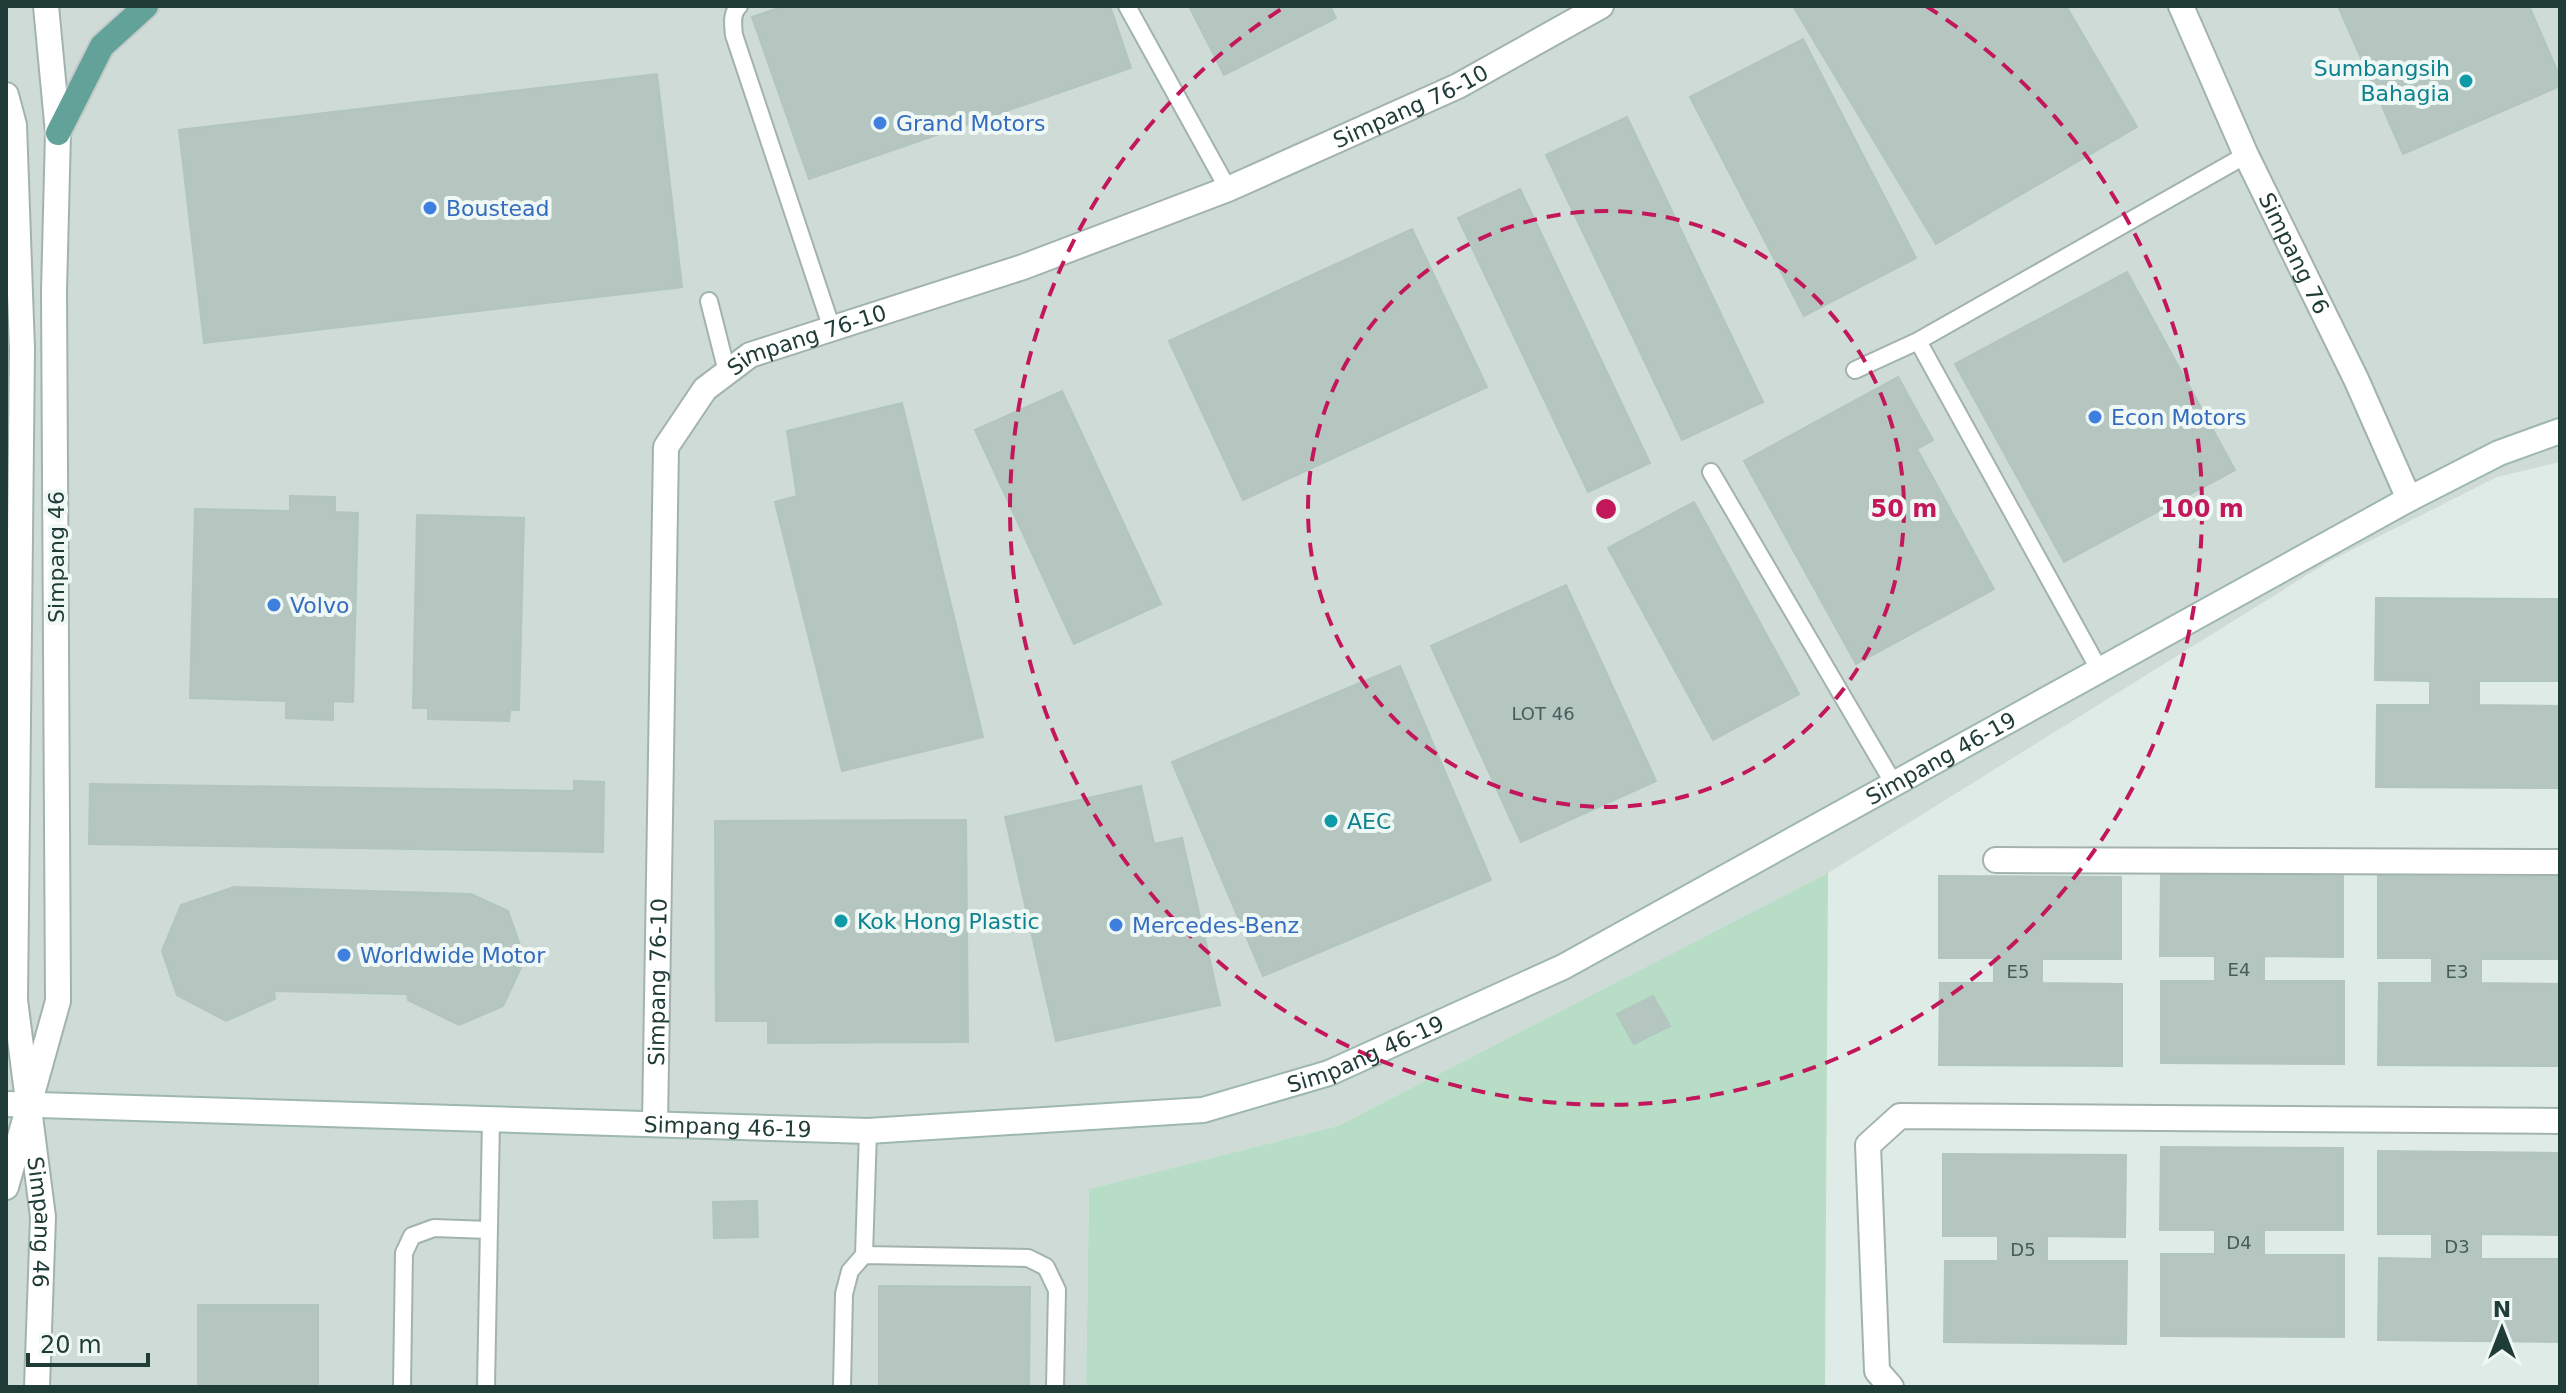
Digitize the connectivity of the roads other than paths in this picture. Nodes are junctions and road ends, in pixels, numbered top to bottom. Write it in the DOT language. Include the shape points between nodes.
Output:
graph roads {
  1 [pos="46,6"];
  2 [pos="146,6"];
  3 [pos="739,6"];
  4 [pos="1127,6"];
  5 [pos="1601,6"];
  6 [pos="2181,6"];
  7 [pos="6,95"];
  8 [pos="58,133"];
  9 [pos="2246,155"];
  10 [pos="1228,189"];
  11 [pos="709,301"];
  12 [pos="832,329"];
  13 [pos="1918,341"];
  14 [pos="14,349"];
  15 [pos="1855,370"];
  16 [pos="727,372"];
  17 [pos="2560,431"];
  18 [pos="1711,472"];
  19 [pos="2409,499"];
  20 [pos="2100,671"];
  21 [pos="1894,784"];
  22 [pos="1996,860"];
  23 [pos="2560,862"];
  24 [pos="17,1105"];
  25 [pos="491,1120"];
  26 [pos="2560,1121"];
  27 [pos="655,1124"];
  28 [pos="868,1131"];
  29 [pos="6,1187"];
  30 [pos="489,1230"];
  31 [pos="864,1255"];
  32 [pos="37,1387"];
  33 [pos="402,1387"];
  34 [pos="486,1387"];
  35 [pos="842,1387"];
  36 [pos="1055,1387"];
  37 [pos="1891,1387"];
  1 -- 8 [label="street, Simpang 46"];
  2 -- 8 [label="main road" via="102,46"];
  3 -- 12 [label="lane" via="734,35"];
  4 -- 10 [label="lane"];
  5 -- 10 [label="street, Simpang 76-10" via="1458,86"];
  6 -- 9 [label="street, Simpang 76"];
  7 -- 14 [label="street, Simpang 46" via="14,125"];
  8 -- 24 [label="street, Simpang 46" via="58,1001"];
  9 -- 13 [label="lane"];
  9 -- 19 [label="street, Simpang 76"];
  10 -- 12 [label="street, Simpang 76-10" via="1023,267"];
  11 -- 16 [label="lane"];
  12 -- 16 [label="street, Simpang 76-10" via="750,355"];
  13 -- 15 [label="lane"];
  13 -- 20 [label="lane"];
  14 -- 24 [label="street, Simpang 46"];
  16 -- 27 [label="street, Simpang 76-10" via="705,389 666,447"];
  17 -- 19 [label="street, Simpang 46-19" via="2499,453"];
  18 -- 21 [label="lane"];
  19 -- 20 [label="street, Simpang 46-19"];
  20 -- 21 [label="street, Simpang 46-19"];
  21 -- 28 [label="street, Simpang 46-19" via="1563,967 1329,1073 1203,1110"];
  22 -- 23 [label="street"];
  24 -- 25 [label="street, Simpang 46-19"];
  24 -- 29 [label="street, Simpang 46"];
  24 -- 32 [label="street, Simpang 46" via="43,1217"];
  25 -- 27 [label="street, Simpang 46-19"];
  25 -- 30 [label="lane"];
  26 -- 37 [label="street" via="1900,1116 1868,1145 1877,1371"];
  27 -- 28 [label="street, Simpang 46-19"];
  28 -- 31 [label="lane"];
  30 -- 33 [label="lane" via="434,1228 412,1236 404,1253"];
  30 -- 34 [label="lane"];
  31 -- 35 [label="lane" via="850,1271 844,1294"];
  31 -- 36 [label="lane" via="1028,1258 1046,1267 1057,1290"];
}
